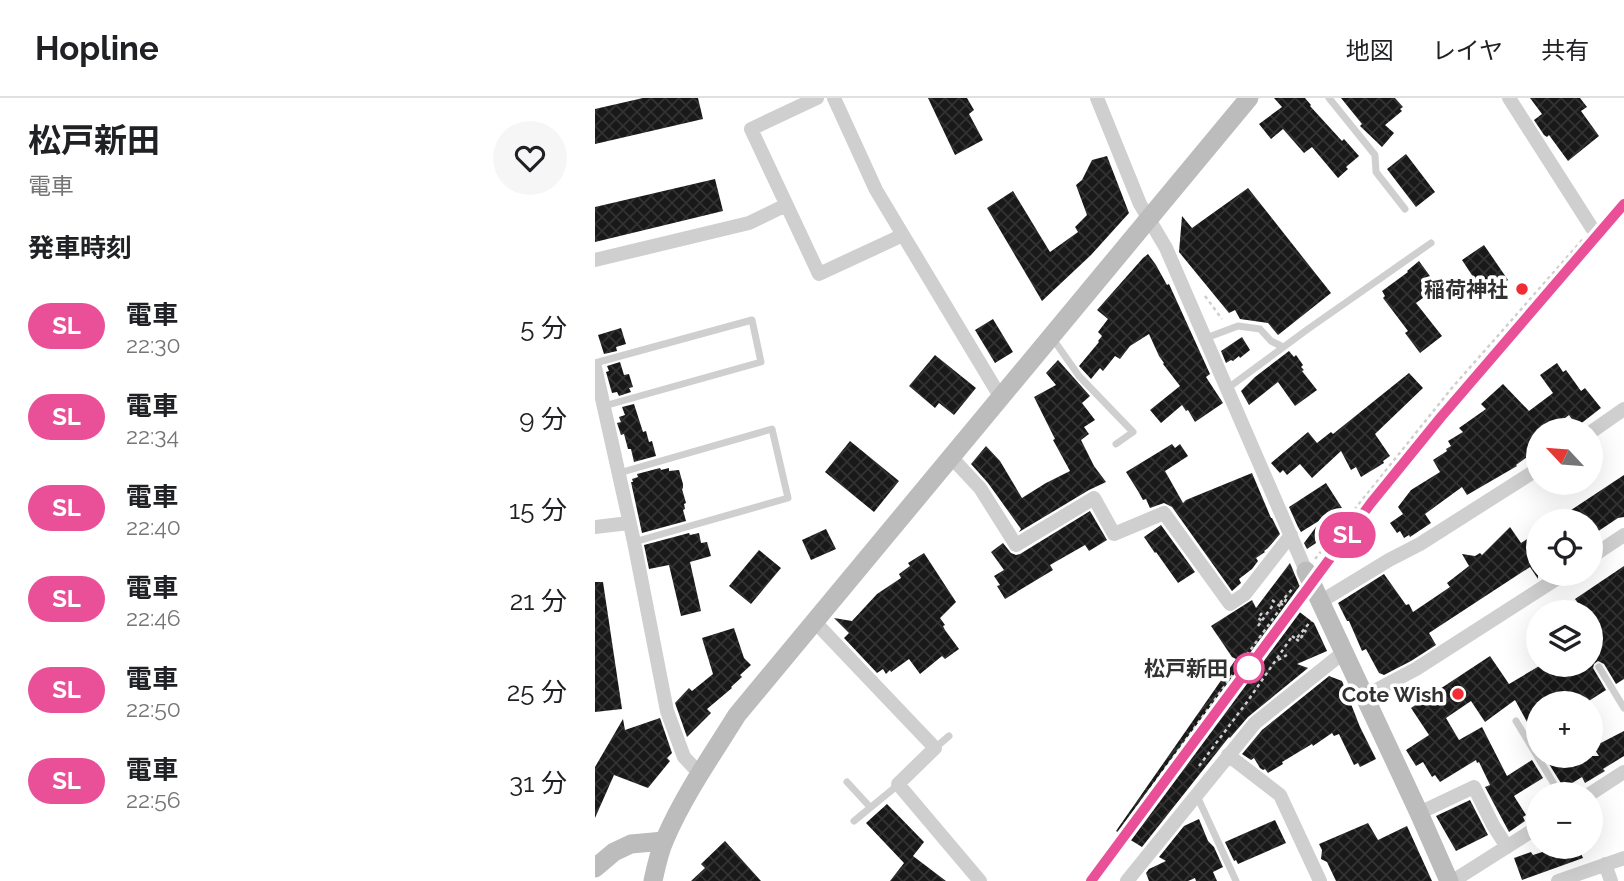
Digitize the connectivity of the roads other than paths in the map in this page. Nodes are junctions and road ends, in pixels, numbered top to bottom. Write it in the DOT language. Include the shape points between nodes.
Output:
graph roads {
  1 [pos="817,98"];
  2 [pos="834,98"];
  3 [pos="1097,98"];
  4 [pos="1249,98"];
  5 [pos="1329,98"];
  6 [pos="1509,98"];
  7 [pos="786,205"];
  8 [pos="1405,209"];
  9 [pos="1148,220"];
  10 [pos="1592,228"];
  11 [pos="903,235"];
  12 [pos="1431,243"];
  13 [pos="595,260"];
  14 [pos="1051,336"];
  15 [pos="1206,338"];
  16 [pos="1283,347"];
  17 [pos="595,365"];
  18 [pos="1228,388"];
  19 [pos="1001,398"];
  20 [pos="601,408"];
  21 [pos="1624,409"];
  22 [pos="1603,424"];
  23 [pos="1116,444"];
  24 [pos="951,457"];
  25 [pos="619,473"];
  26 [pos="1526,476"];
  27 [pos="629,523"];
  28 [pos="595,527"];
  29 [pos="1291,535"];
  30 [pos="1624,535"];
  31 [pos="634,542"];
  32 [pos="1603,549"];
  33 [pos="1302,576"];
  34 [pos="1545,586"];
  35 [pos="1317,609"];
  36 [pos="815,622"];
  37 [pos="1344,652"];
  38 [pos="1603,674"];
  39 [pos="1365,696"];
  40 [pos="1624,708"];
  41 [pos="1517,721"];
  42 [pos="949,736"];
  43 [pos="935,748"];
  44 [pos="1229,755"];
  45 [pos="1624,772"];
  46 [pos="699,774"];
  47 [pos="847,782"];
  48 [pos="1553,782"];
  49 [pos="898,785"];
  50 [pos="1603,786"];
  51 [pos="1196,795"];
  52 [pos="870,807"];
  53 [pos="1419,813"];
  54 [pos="855,821"];
  55 [pos="1526,835"];
  56 [pos="664,841"];
  57 [pos="1507,847"];
  58 [pos="1624,858"];
  59 [pos="1605,864"];
  60 [pos="595,868"];
  61 [pos="1131,879"];
  62 [pos="653,881"];
  63 [pos="980,881"];
  64 [pos="1236,881"];
  65 [pos="1320,881"];
  66 [pos="1451,881"];
  67 [pos="1558,881"];
  68 [pos="1611,881"];
  1 -- 7 [label="street" via="751,129"];
  2 -- 11 [label="street" via="876,190"];
  3 -- 9 [label="street"];
  4 -- 9 [label="street"];
  5 -- 8 [label="lane" via="1375,155 1376,172"];
  6 -- 10 [label="street"];
  7 -- 11 [label="street" via="820,274"];
  7 -- 13 [label="street" via="749,223"];
  9 -- 14 [label="street"];
  9 -- 15 [label="street" via="1166,248"];
  11 -- 19 [label="street"];
  12 -- 16 [label="lane"];
  14 -- 19 [label="street"];
  14 -- 23 [label="lane" via="1079,376 1133,432"];
  15 -- 16 [label="lane" via="1238,326 1260,329"];
  15 -- 18 [label="street"];
  16 -- 18 [label="lane"];
  17 -- 20 [label="street"];
  17 -- 20 [label="lane" via="752,320 761,362"];
  18 -- 29 [label="street"];
  19 -- 24 [label="street"];
  20 -- 25 [label="street"];
  21 -- 22 [label="street"];
  24 -- 29 [label="street" via="980,488 1016,545 1094,498 1114,534 1164,513 1230,604 1245,594"];
  24 -- 36 [label="street"];
  25 -- 27 [label="street"];
  25 -- 31 [label="lane" via="772,429 788,498"];
  26 -- 35 [label="street"];
  27 -- 28 [label="street"];
  27 -- 31 [label="street"];
  29 -- 33 [label="street"];
  30 -- 32 [label="street"];
  31 -- 46 [label="street" via="667,711 684,757"];
  33 -- 35 [label="street"];
  34 -- 39 [label="street" via="1416,669"];
  35 -- 37 [label="street"];
  36 -- 43 [label="street"];
  36 -- 46 [label="street" via="737,715"];
  37 -- 39 [label="street"];
  37 -- 44 [label="street" via="1255,723"];
  38 -- 40 [label="lane"];
  39 -- 53 [label="street"];
  41 -- 48 [label="lane"];
  42 -- 43 [label="lane"];
  43 -- 49 [label="street"];
  44 -- 51 [label="street"];
  44 -- 65 [label="street" via="1280,794"];
  45 -- 50 [label="street"];
  46 -- 56 [label="street"];
  47 -- 52 [label="lane"];
  49 -- 52 [label="lane"];
  49 -- 63 [label="street"];
  51 -- 61 [label="street"];
  51 -- 64 [label="lane"];
  52 -- 54 [label="lane"];
  53 -- 57 [label="street" via="1474,787"];
  53 -- 66 [label="street"];
  55 -- 57 [label="street"];
  56 -- 60 [label="street" via="631,844"];
  56 -- 62 [label="street"];
  57 -- 66 [label="street"];
  58 -- 59 [label="street"];
  59 -- 67 [label="street"];
  59 -- 68 [label="street"];
}
